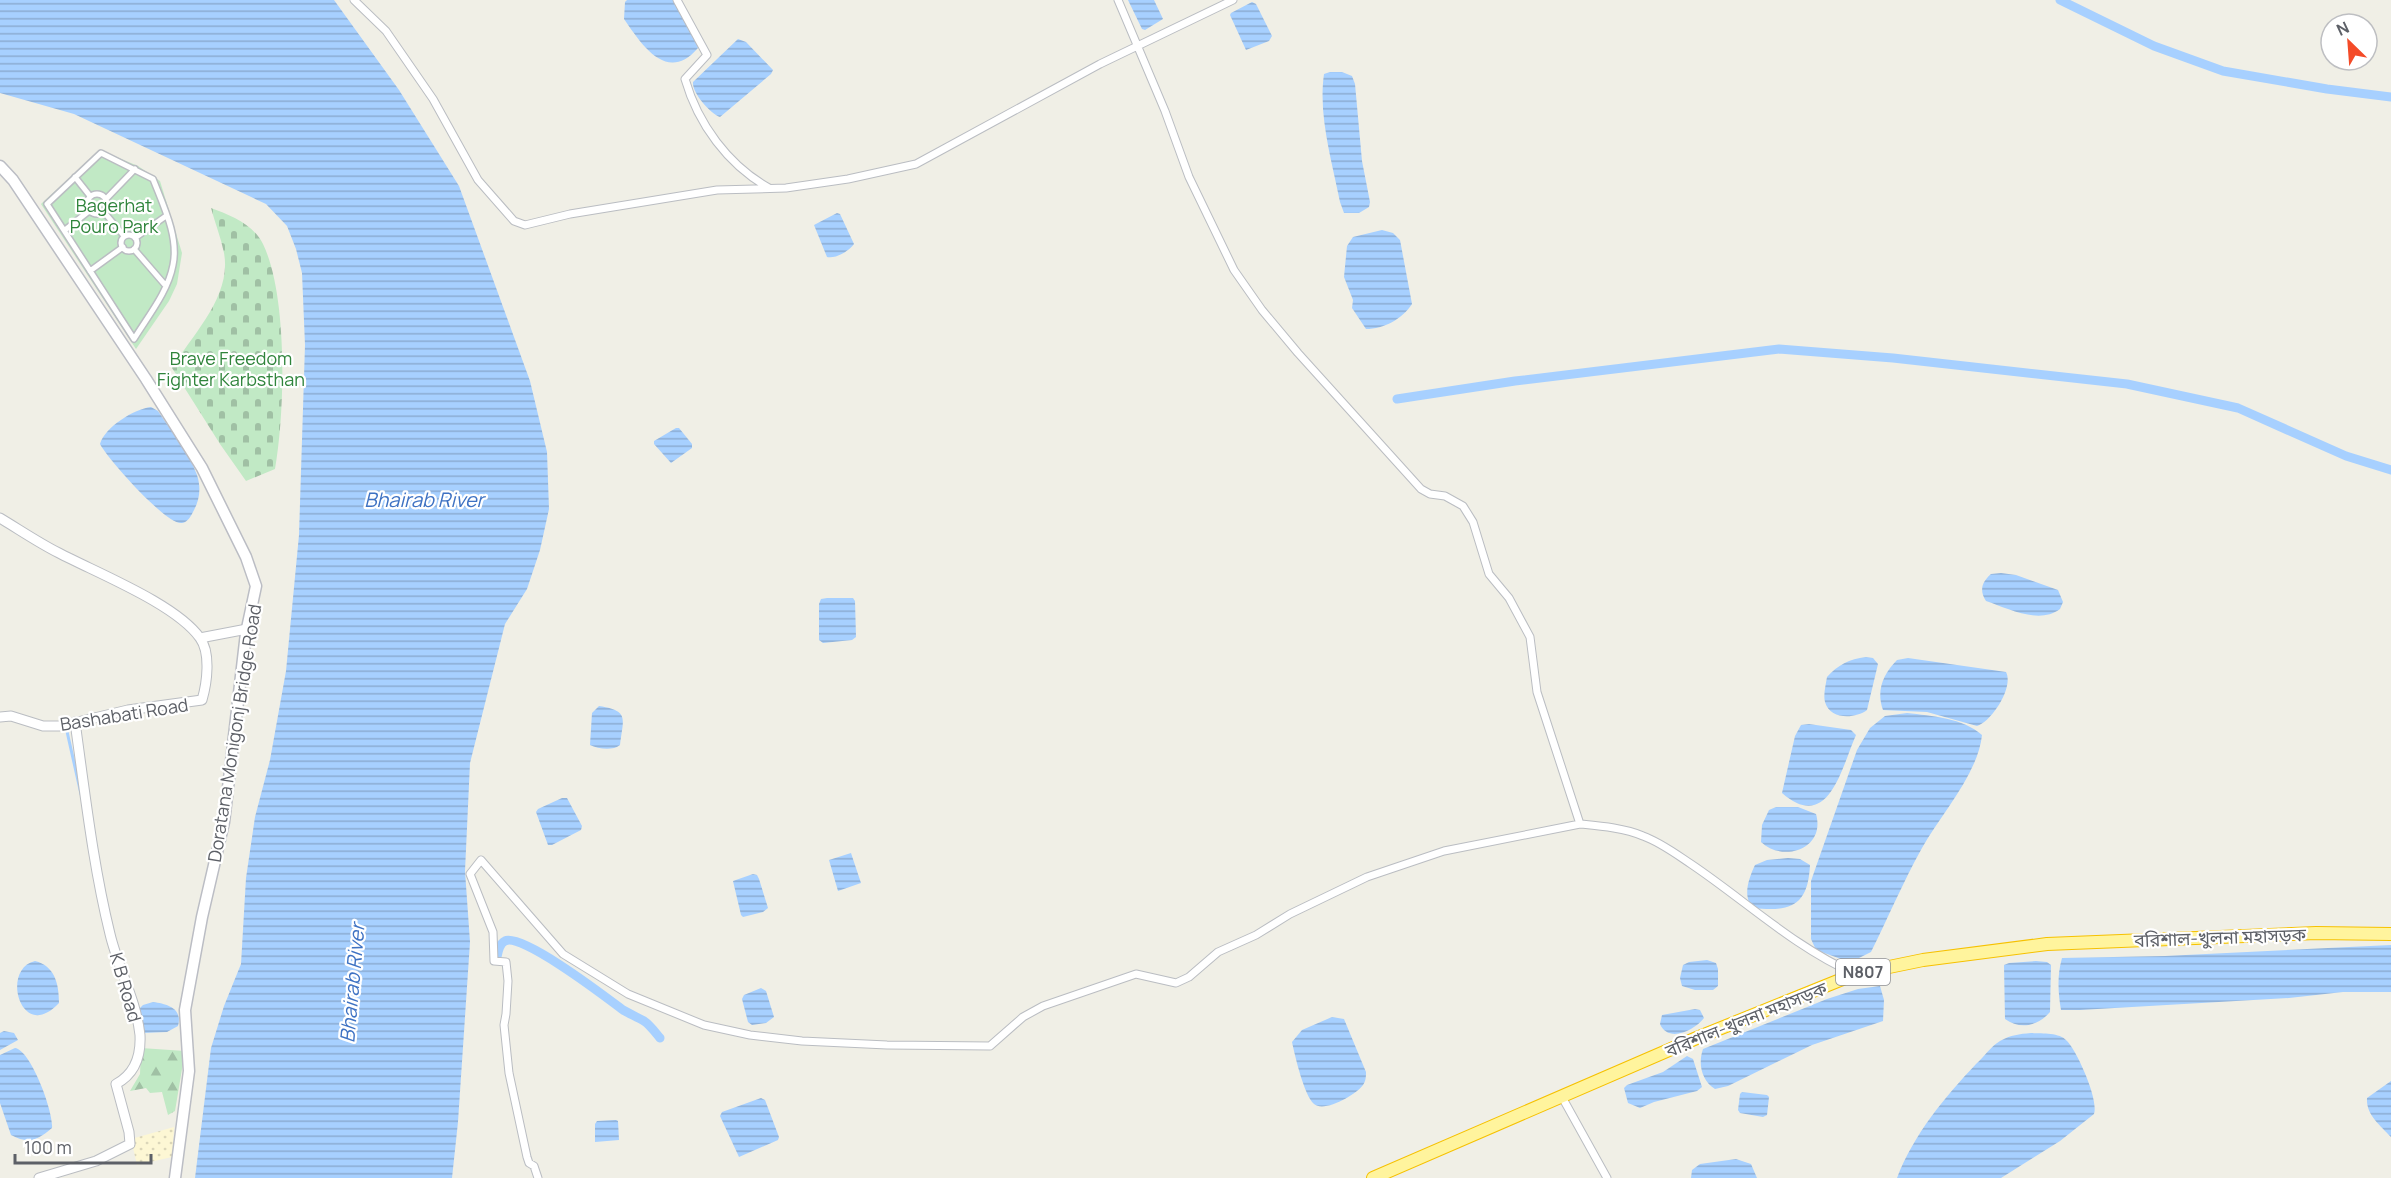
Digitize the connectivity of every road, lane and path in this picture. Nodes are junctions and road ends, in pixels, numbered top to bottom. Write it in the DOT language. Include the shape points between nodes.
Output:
graph roads {
  1 [pos="354,0"];
  2 [pos="677,0"];
  3 [pos="1118,0"];
  4 [pos="1233,0"];
  5 [pos="1138,46"];
  6 [pos="0,166"];
  7 [pos="135,169"];
  8 [pos="75,177"];
  9 [pos="769,188"];
  10 [pos="90,196"];
  11 [pos="106,199"];
  12 [pos="89,211"];
  13 [pos="104,212"];
  14 [pos="166,216"];
  15 [pos="65,230"];
  16 [pos="124,237"];
  17 [pos="135,238"];
  18 [pos="123,247"];
  19 [pos="134,249"];
  20 [pos="90,271"];
  21 [pos="166,286"];
  22 [pos="0,518"];
  23 [pos="247,629"];
  24 [pos="200,638"];
  25 [pos="0,717"];
  26 [pos="75,722"];
  27 [pos="1580,824"];
  28 [pos="2391,934"];
  29 [pos="1855,974"];
  30 [pos="1562,1097"];
  31 [pos="39,1178"];
  32 [pos="175,1178"];
  33 [pos="538,1178"];
  34 [pos="1373,1178"];
  35 [pos="1607,1178"];
  1 -- 9 [label="street" via="386,31 433,99 478,180 519,224 717,190"];
  2 -- 9 [label="street" via="707,55 685,79 689,95 728,157 750,178"];
  3 -- 5 [label="street"];
  4 -- 5 [label="street"];
  5 -- 9 [label="street" via="916,164 848,179"];
  5 -- 27 [label="street" via="1189,177 1234,270 1298,353 1421,489 1463,506 1473,522 1489,574 1509,598 1530,637 1537,692"];
  6 -- 23 [label="main road, Doratana Monigonj Bridge Road" via="13,180 202,468 256,586"];
  7 -- 8 [label="street" via="101,153"];
  7 -- 11 [label="street"];
  7 -- 14 [label="street" via="153,179"];
  8 -- 10 [label="street"];
  8 -- 15 [label="street" via="47,204"];
  10 -- 11 [label="street" via="97,194"];
  10 -- 12 [label="street"];
  11 -- 13 [label="street" via="108,206"];
  12 -- 13 [label="street" via="98,215"];
  12 -- 15 [label="street"];
  13 -- 16 [label="street"];
  14 -- 17 [label="street"];
  14 -- 21 [label="street" via="174,249"];
  15 -- 20 [label="street"];
  16 -- 17 [label="street"];
  16 -- 18 [label="street"];
  17 -- 19 [label="street"];
  18 -- 19 [label="street"];
  18 -- 20 [label="street"];
  19 -- 21 [label="street"];
  20 -- 21 [label="street" via="134,339"];
  22 -- 24 [label="street" via="145,596"];
  23 -- 24 [label="street"];
  23 -- 32 [label="main road, Doratana Monigonj Bridge Road" via="224,822 185,1010 189,1071"];
  24 -- 26 [label="street, Bashabati Road" via="207,657 202,700"];
  25 -- 26 [label="street, Bashabati Road" via="11,716 43,726"];
  26 -- 31 [label="street, K B Road" via="110,935 127,981 140,1037 137,1064 117,1084 130,1144 96,1161"];
  27 -- 29 [label="street" via="1642,835 1713,878 1794,941"];
  27 -- 33 [label="street" via="1444,851 1367,877 1218,952 1176,983 1136,974 1043,1006 1023,1017 990,1046 802,1041 704,1025 628,994 563,954 481,860 470,874 493,932 494,961 506,962 504,1025 509,1073 527,1157"];
  28 -- 29 [label="highway, বরিশাল-খুলনা মহাসড়ক / N807" via="2316,933 2047,944 1923,960"];
  29 -- 30 [label="highway, বরিশাল-খুলনা মহাসড়ক / N807"];
  30 -- 34 [label="highway, বরিশাল-খুলনা মহাসড়ক / N807"];
  30 -- 35 [label="street"];
}
